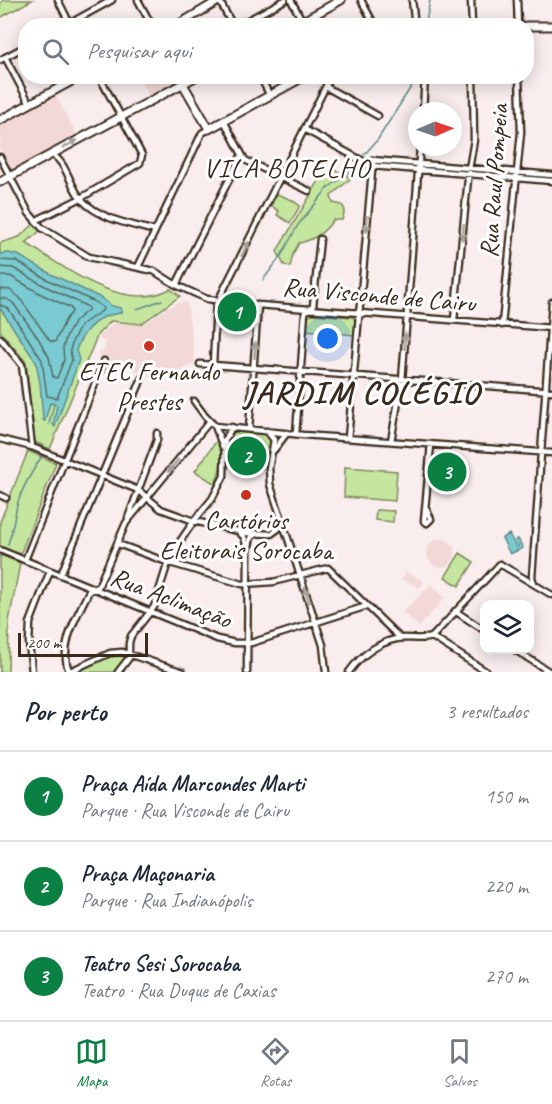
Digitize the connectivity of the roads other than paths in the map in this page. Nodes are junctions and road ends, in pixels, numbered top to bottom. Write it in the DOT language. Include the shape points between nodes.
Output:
graph roads {
  1 [pos="58,0"];
  2 [pos="112,0"];
  3 [pos="138,0"];
  4 [pos="219,0"];
  5 [pos="285,0"];
  6 [pos="291,0"];
  7 [pos="341,0"];
  8 [pos="361,0"];
  9 [pos="412,0"];
  10 [pos="471,0"];
  11 [pos="517,0"];
  12 [pos="66,18"];
  13 [pos="81,18"];
  14 [pos="148,18"];
  15 [pos="189,18"];
  16 [pos="230,18"];
  17 [pos="250,18"];
  18 [pos="301,18"];
  19 [pos="312,18"];
  20 [pos="371,18"];
  21 [pos="414,18"];
  22 [pos="472,18"];
  23 [pos="518,18"];
  24 [pos="534,26"];
  25 [pos="552,26"];
  26 [pos="18,50"];
  27 [pos="2,58"];
  28 [pos="66,84"];
  29 [pos="103,84"];
  30 [pos="183,84"];
  31 [pos="264,84"];
  32 [pos="291,84"];
  33 [pos="327,84"];
  34 [pos="425,84"];
  35 [pos="473,84"];
  36 [pos="519,84"];
  37 [pos="326,87"];
  38 [pos="270,96"];
  39 [pos="424,102"];
  40 [pos="30,104"];
  41 [pos="378,116"];
  42 [pos="120,118"];
  43 [pos="0,120"];
  44 [pos="224,121"];
  45 [pos="208,129"];
  46 [pos="304,129"];
  47 [pos="51,154"];
  48 [pos="241,156"];
  49 [pos="419,156"];
  50 [pos="0,157"];
  51 [pos="372,163"];
  52 [pos="418,167"];
  53 [pos="469,171"];
  54 [pos="517,175"];
  55 [pos="552,175"];
  56 [pos="10,176"];
  57 [pos="280,177"];
  58 [pos="552,181"];
  59 [pos="0,182"];
  60 [pos="309,191"];
  61 [pos="81,198"];
  62 [pos="35,221"];
  63 [pos="155,231"];
  64 [pos="320,239"];
  65 [pos="138,267"];
  66 [pos="176,285"];
  67 [pos="218,301"];
  68 [pos="552,302"];
  69 [pos="258,305"];
  70 [pos="309,309"];
  71 [pos="359,313"];
  72 [pos="406,316"];
  73 [pos="454,320"];
  74 [pos="502,325"];
  75 [pos="551,328"];
  76 [pos="0,338"];
  77 [pos="104,361"];
  78 [pos="200,364"];
  79 [pos="213,365"];
  80 [pos="253,369"];
  81 [pos="300,372"];
  82 [pos="353,376"];
  83 [pos="142,378"];
  84 [pos="402,380"];
  85 [pos="544,390"];
  86 [pos="552,391"];
  87 [pos="194,401"];
  88 [pos="210,421"];
  89 [pos="215,426"];
  90 [pos="232,428"];
  91 [pos="249,429"];
  92 [pos="267,431"];
  93 [pos="158,433"];
  94 [pos="287,433"];
  95 [pos="296,434"];
  96 [pos="348,438"];
  97 [pos="0,439"];
  98 [pos="391,441"];
  99 [pos="431,444"];
  100 [pos="32,447"];
  101 [pos="224,449"];
  102 [pos="540,452"];
  103 [pos="272,453"];
  104 [pos="552,453"];
  105 [pos="64,460"];
  106 [pos="102,475"];
  107 [pos="138,490"];
  108 [pos="0,495"];
  109 [pos="6,498"];
  110 [pos="147,498"];
  111 [pos="426,508"];
  112 [pos="203,511"];
  113 [pos="280,513"];
  114 [pos="194,520"];
  115 [pos="126,523"];
  116 [pos="207,525"];
  117 [pos="286,531"];
  118 [pos="238,532"];
  119 [pos="256,534"];
  120 [pos="271,534"];
  121 [pos="118,544"];
  122 [pos="0,550"];
  123 [pos="248,551"];
  124 [pos="25,560"];
  125 [pos="167,562"];
  126 [pos="50,571"];
  127 [pos="61,574"];
  128 [pos="300,575"];
  129 [pos="248,584"];
  130 [pos="534,584"];
  131 [pos="93,589"];
  132 [pos="552,596"];
  133 [pos="367,606"];
  134 [pos="152,611"];
  135 [pos="455,611"];
  136 [pos="315,621"];
  137 [pos="480,627"];
  138 [pos="432,637"];
  139 [pos="400,639"];
  140 [pos="247,644"];
  141 [pos="128,653"];
  142 [pos="521,654"];
  143 [pos="175,671"];
  144 [pos="32,672"];
  145 [pos="69,672"];
  146 [pos="118,672"];
  147 [pos="183,672"];
  148 [pos="247,672"];
  149 [pos="326,672"];
  150 [pos="349,672"];
  151 [pos="487,672"];
  152 [pos="550,672"];
  1 -- 12 [label="street"];
  2 -- 13 [label="street"];
  3 -- 14 [label="street"];
  4 -- 15 [label="main road"];
  4 -- 16 [label="street"];
  5 -- 17 [label="street"];
  6 -- 18 [label="street"];
  7 -- 19 [label="main road"];
  8 -- 20 [label="street"];
  9 -- 21 [label="street"];
  10 -- 22 [label="street"];
  11 -- 23 [label="street"];
  24 -- 25 [label="main road"];
  26 -- 27 [label="street"];
  27 -- 40 [label="street"];
  28 -- 40 [label="main road"];
  29 -- 42 [label="street"];
  30 -- 42 [label="main road"];
  30 -- 45 [label="main road"];
  31 -- 38 [label="street"];
  32 -- 38 [label="main road"];
  33 -- 37 [label="street"];
  34 -- 39 [label="street"];
  35 -- 53 [label="street" via="474,140"];
  36 -- 54 [label="street, Rua Raul Pompeia"];
  37 -- 41 [label="street"];
  37 -- 46 [label="street"];
  38 -- 44 [label="main road"];
  40 -- 43 [label="main road"];
  47 -- 42 [label="main road, one-way"];
  42 -- 61 [label="street" via="142,155 139,165"];
  44 -- 45 [label="main road"];
  44 -- 48 [label="street"];
  45 -- 63 [label="street" via="202,133"];
  46 -- 51 [label="street"];
  46 -- 57 [label="street"];
  47 -- 56 [label="main road"];
  47 -- 61 [label="street" via="59,160"];
  48 -- 57 [label="street"];
  48 -- 66 [label="street"];
  49 -- 52 [label="street"];
  50 -- 56 [label="street"];
  51 -- 52 [label="street"];
  51 -- 71 [label="street, one-way"];
  52 -- 53 [label="street"];
  52 -- 72 [label="street"];
  53 -- 54 [label="street"];
  53 -- 73 [label="street, one-way"];
  54 -- 55 [label="street"];
  54 -- 58 [label="street"];
  54 -- 74 [label="street, Rua Raul Pompeia"];
  56 -- 59 [label="main road"];
  56 -- 62 [label="street"];
  57 -- 60 [label="street"];
  67 -- 57 [label="street, one-way"];
  61 -- 62 [label="street"];
  61 -- 63 [label="street" via="110,218"];
  62 -- 65 [label="street, Rua Visconde de Cairu" via="89,257"];
  63 -- 65 [label="street"];
  64 -- 70 [label="street" via="313,306"];
  65 -- 66 [label="street, Rua Visconde de Cairu" via="154,271"];
  66 -- 67 [label="street, Rua Visconde de Cairu"];
  67 -- 69 [label="street, Rua Visconde de Cairu"];
  67 -- 79 [label="street"];
  68 -- 75 [label="street"];
  69 -- 70 [label="street, Rua Visconde de Cairu"];
  80 -- 69 [label="street, one-way"];
  70 -- 71 [label="street, Rua Visconde de Cairu"];
  70 -- 81 [label="street" via="304,312"];
  71 -- 72 [label="street, Rua Visconde de Cairu"];
  71 -- 82 [label="street"];
  72 -- 73 [label="street, Rua Visconde de Cairu"];
  84 -- 72 [label="street, one-way"];
  73 -- 74 [label="street, Rua Visconde de Cairu"];
  74 -- 75 [label="street, Rua Visconde de Cairu"];
  75 -- 85 [label="street"];
  76 -- 100 [label="street" via="22,365"];
  77 -- 105 [label="street"];
  78 -- 79 [label="street"];
  79 -- 80 [label="street"];
  80 -- 81 [label="street"];
  80 -- 91 [label="street"];
  81 -- 82 [label="street"];
  81 -- 95 [label="street"];
  82 -- 84 [label="street"];
  82 -- 96 [label="street"];
  83 -- 106 [label="street"];
  84 -- 85 [label="street"];
  84 -- 98 [label="street"];
  85 -- 86 [label="street"];
  85 -- 102 [label="street"];
  87 -- 88 [label="street"];
  88 -- 89 [label="street"];
  88 -- 110 [label="street, one-way"];
  89 -- 90 [label="street"];
  89 -- 101 [label="street"];
  90 -- 91 [label="street"];
  90 -- 101 [label="street"];
  91 -- 92 [label="street"];
  92 -- 94 [label="street"];
  92 -- 103 [label="street" via="273,440"];
  93 -- 107 [label="street"];
  94 -- 95 [label="street"];
  94 -- 103 [label="street"];
  95 -- 96 [label="street"];
  96 -- 98 [label="street"];
  97 -- 100 [label="street"];
  98 -- 99 [label="street"];
  99 -- 102 [label="street"];
  99 -- 111 [label="street"];
  100 -- 105 [label="street"];
  101 -- 112 [label="street" via="224,476"];
  102 -- 104 [label="street"];
  102 -- 130 [label="street"];
  103 -- 113 [label="street" via="269,480"];
  105 -- 106 [label="street"];
  105 -- 124 [label="street"];
  106 -- 107 [label="street"];
  106 -- 127 [label="street"];
  107 -- 110 [label="street"];
  107 -- 115 [label="street"];
  108 -- 109 [label="street"];
  110 -- 114 [label="street" via="160,509"];
  110 -- 115 [label="street"];
  112 -- 114 [label="street"];
  112 -- 116 [label="street"];
  113 -- 117 [label="street"];
  113 -- 120 [label="street" via="278,529"];
  114 -- 116 [label="street"];
  114 -- 125 [label="street"];
  115 -- 121 [label="street"];
  116 -- 118 [label="street"];
  117 -- 120 [label="street"];
  117 -- 128 [label="street"];
  118 -- 119 [label="street"];
  118 -- 123 [label="street"];
  119 -- 120 [label="street"];
  119 -- 123 [label="street"];
  121 -- 125 [label="street"];
  121 -- 131 [label="street" via="98,587"];
  122 -- 124 [label="street, Rua Aclimação"];
  123 -- 129 [label="street"];
  124 -- 126 [label="street, Rua Aclimação"];
  125 -- 129 [label="street"];
  125 -- 134 [label="street"];
  126 -- 127 [label="street, Rua Aclimação"];
  126 -- 144 [label="street" via="30,623"];
  127 -- 131 [label="street, Rua Aclimação"];
  128 -- 129 [label="street"];
  128 -- 133 [label="street" via="322,568 332,570"];
  136 -- 128 [label="street, one-way"];
  129 -- 140 [label="street"];
  130 -- 132 [label="street"];
  130 -- 135 [label="street" via="500,564"];
  131 -- 134 [label="street, Rua Aclimação"];
  131 -- 145 [label="street" via="65,647"];
  133 -- 136 [label="street, Rua Aclimação"];
  133 -- 139 [label="street"];
  134 -- 140 [label="street, Rua Aclimação" via="217,639"];
  134 -- 141 [label="street" via="131,636"];
  135 -- 137 [label="street"];
  135 -- 138 [label="street"];
  136 -- 140 [label="street, Rua Aclimação"];
  136 -- 149 [label="street"];
  138 -- 139 [label="street"];
  138 -- 151 [label="street"];
  139 -- 150 [label="street" via="371,650"];
  140 -- 148 [label="street"];
  141 -- 143 [label="street"];
  141 -- 145 [label="street" via="110,653"];
  141 -- 146 [label="street" via="127,662"];
  142 -- 152 [label="street"];
  143 -- 147 [label="street"];
}
